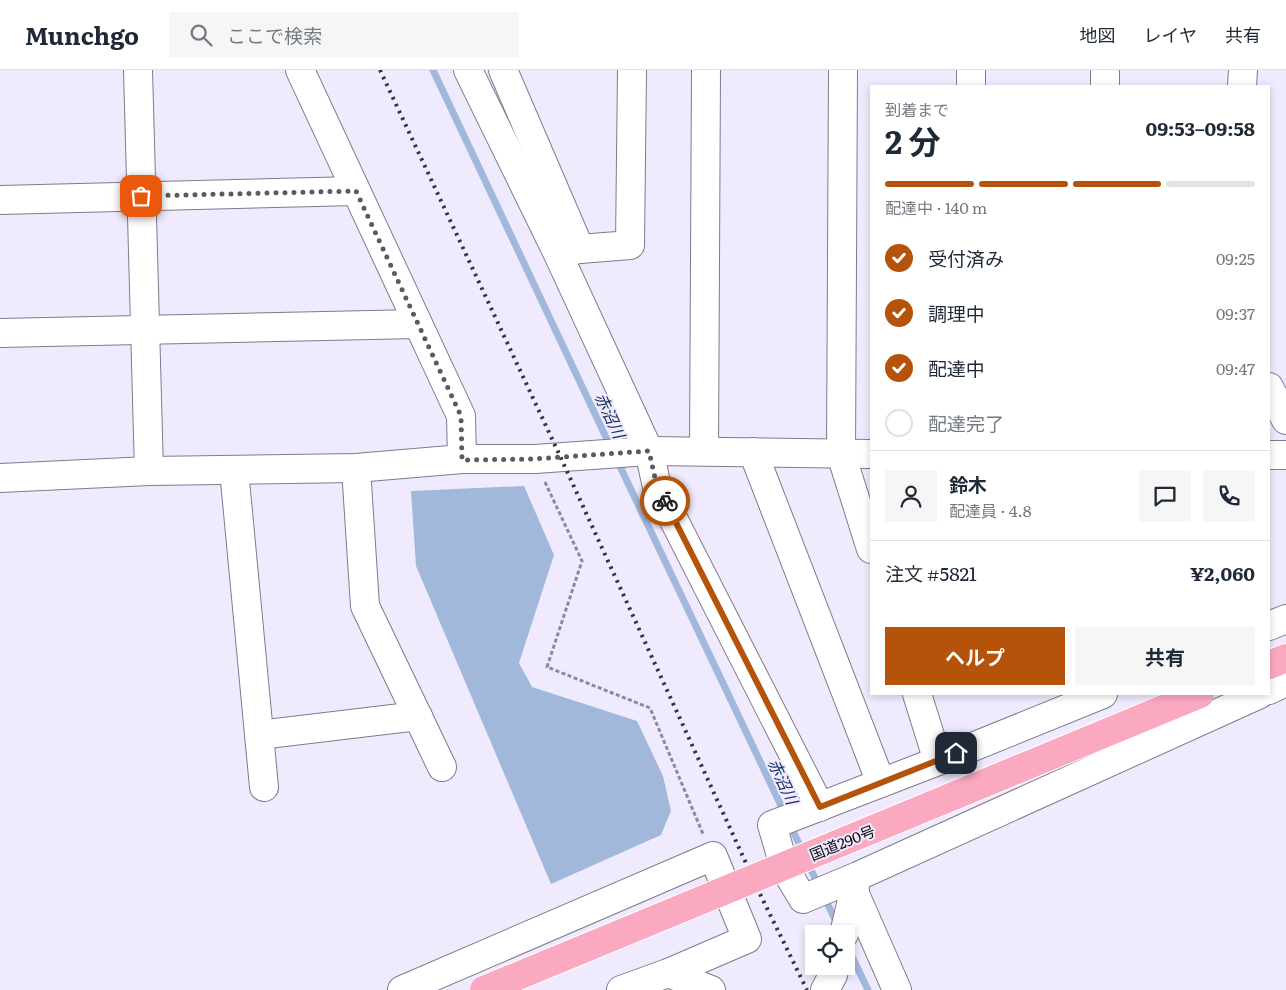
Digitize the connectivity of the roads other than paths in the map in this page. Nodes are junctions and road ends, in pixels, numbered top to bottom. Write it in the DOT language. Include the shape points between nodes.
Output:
graph roads {
  1 [pos="138,70"];
  2 [pos="300,70"];
  3 [pos="468,70"];
  4 [pos="503,70"];
  5 [pos="632,70"];
  6 [pos="706,70"];
  7 [pos="843,70"];
  8 [pos="971,70"];
  9 [pos="1105,70"];
  10 [pos="1243,70"];
  11 [pos="970,85"];
  12 [pos="1105,85"];
  13 [pos="1242,85"];
  14 [pos="356,191"];
  15 [pos="141,196"];
  16 [pos="0,200"];
  17 [pos="568,250"];
  18 [pos="418,324"];
  19 [pos="145,330"];
  20 [pos="0,333"];
  21 [pos="1270,388"];
  22 [pos="1286,420"];
  23 [pos="649,451"];
  24 [pos="704,451"];
  25 [pos="753,452"];
  26 [pos="841,454"];
  27 [pos="870,454"];
  28 [pos="1270,455"];
  29 [pos="1286,455"];
  30 [pos="462,460"];
  31 [pos="356,468"];
  32 [pos="234,470"];
  33 [pos="149,471"];
  34 [pos="0,478"];
  35 [pos="870,546"];
  36 [pos="1286,619"];
  37 [pos="1270,626"];
  38 [pos="1281,666"];
  39 [pos="1270,688"];
  40 [pos="917,695"];
  41 [pos="1101,695"];
  42 [pos="1198,695"];
  43 [pos="1258,695"];
  44 [pos="418,716"];
  45 [pos="259,735"];
  46 [pos="938,761"];
  47 [pos="442,767"];
  48 [pos="881,783"];
  49 [pos="264,787"];
  50 [pos="820,807"];
  51 [pos="856,884"];
  52 [pos="846,925"];
  53 [pos="668,973"];
  54 [pos="833,975"];
  55 [pos="402,990"];
  56 [pos="484,990"];
  57 [pos="621,990"];
  58 [pos="711,990"];
  59 [pos="825,990"];
  60 [pos="897,990"];
  1 -- 15 [label="street"];
  2 -- 14 [label="street"];
  3 -- 17 [label="street"];
  4 -- 17 [label="street"];
  5 -- 17 [label="street" via="630,245"];
  6 -- 24 [label="street"];
  7 -- 26 [label="street"];
  8 -- 11 [label="street"];
  9 -- 12 [label="street"];
  10 -- 13 [label="street"];
  14 -- 15 [label="street"];
  14 -- 18 [label="street"];
  15 -- 16 [label="street"];
  15 -- 19 [label="street"];
  17 -- 23 [label="street"];
  18 -- 19 [label="street"];
  18 -- 30 [label="street" via="461,416"];
  19 -- 20 [label="street"];
  19 -- 33 [label="street"];
  21 -- 22 [label="street"];
  23 -- 24 [label="street"];
  23 -- 30 [label="street"];
  23 -- 50 [label="street" via="657,487"];
  24 -- 25 [label="street"];
  25 -- 26 [label="street"];
  25 -- 48 [label="street"];
  26 -- 27 [label="street"];
  26 -- 35 [label="street"];
  28 -- 29 [label="street"];
  30 -- 31 [label="street"];
  31 -- 32 [label="street"];
  31 -- 44 [label="street" via="365,606"];
  32 -- 33 [label="street"];
  32 -- 45 [label="street"];
  33 -- 34 [label="street"];
  36 -- 37 [label="street"];
  38 -- 39 [label="street"];
  40 -- 46 [label="street"];
  41 -- 46 [label="street"];
  42 -- 56 [label="highway, 国道290号, bridge"];
  43 -- 51 [label="street"];
  44 -- 45 [label="street"];
  44 -- 47 [label="street"];
  45 -- 49 [label="street"];
  46 -- 48 [label="street"];
  48 -- 50 [label="street"];
  50 -- 51 [label="street" via="772,825 785,869 803,899"];
  51 -- 52 [label="street"];
  51 -- 60 [label="street"];
  53 -- 55 [label="street" via="747,938 713,856"];
  53 -- 57 [label="street"];
  53 -- 58 [label="street"];
  54 -- 59 [label="street"];
}
